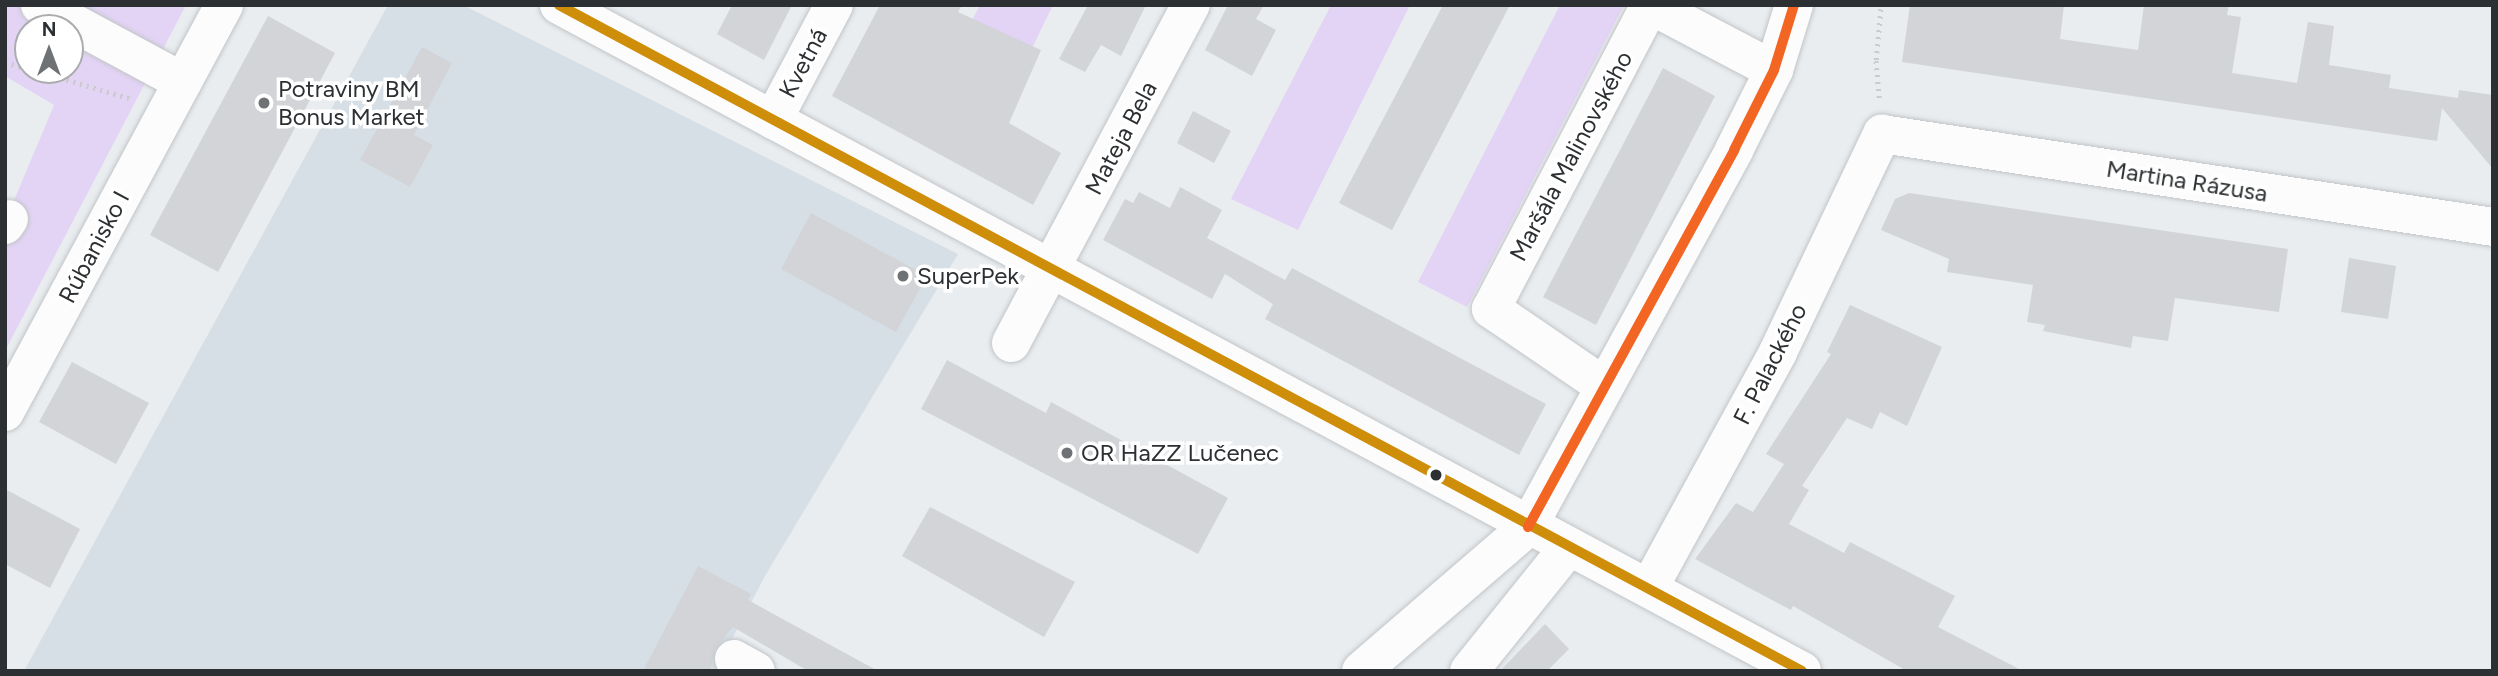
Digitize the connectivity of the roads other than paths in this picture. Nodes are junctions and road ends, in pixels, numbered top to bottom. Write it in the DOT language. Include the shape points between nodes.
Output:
graph roads {
  1 [pos="40,5"];
  2 [pos="224,5"];
  3 [pos="559,5"];
  4 [pos="834,5"];
  5 [pos="1191,5"];
  6 [pos="1794,5"];
  7 [pos="1774,70"];
  8 [pos="176,96"];
  9 [pos="773,120"];
  10 [pos="1882,134"];
  11 [pos="2493,227"];
  12 [pos="1051,270"];
  13 [pos="1011,343"];
  14 [pos="1604,386"];
  15 [pos="11,387"];
  16 [pos="1528,527"];
  17 [pos="1568,548"];
  18 [pos="1649,588"];
  19 [pos="1361,671"];
  20 [pos="1469,671"];
  21 [pos="1802,671"];
  1 -- 8 [label="street"];
  2 -- 8 [label="street, Rúbanisko I"];
  3 -- 9 [label="street"];
  4 -- 9 [label="street, Kvetná"];
  5 -- 12 [label="street, Mateja Bela"];
  6 -- 7 [label="street"];
  7 -- 14 [label="street"];
  7 -- 14 [label="street, Maršála Malinovského" via="1650,5 1491,309"];
  8 -- 15 [label="street, Rúbanisko I"];
  9 -- 12 [label="street"];
  10 -- 11 [label="street, Martina Rázusa"];
  10 -- 18 [label="street, F. Palackého" via="1778,352"];
  12 -- 13 [label="street, Mateja Bela"];
  12 -- 16 [label="street"];
  14 -- 16 [label="street"];
  16 -- 17 [label="street"];
  16 -- 19 [label="street"];
  17 -- 18 [label="street"];
  17 -- 20 [label="street"];
  18 -- 21 [label="street"];
}
